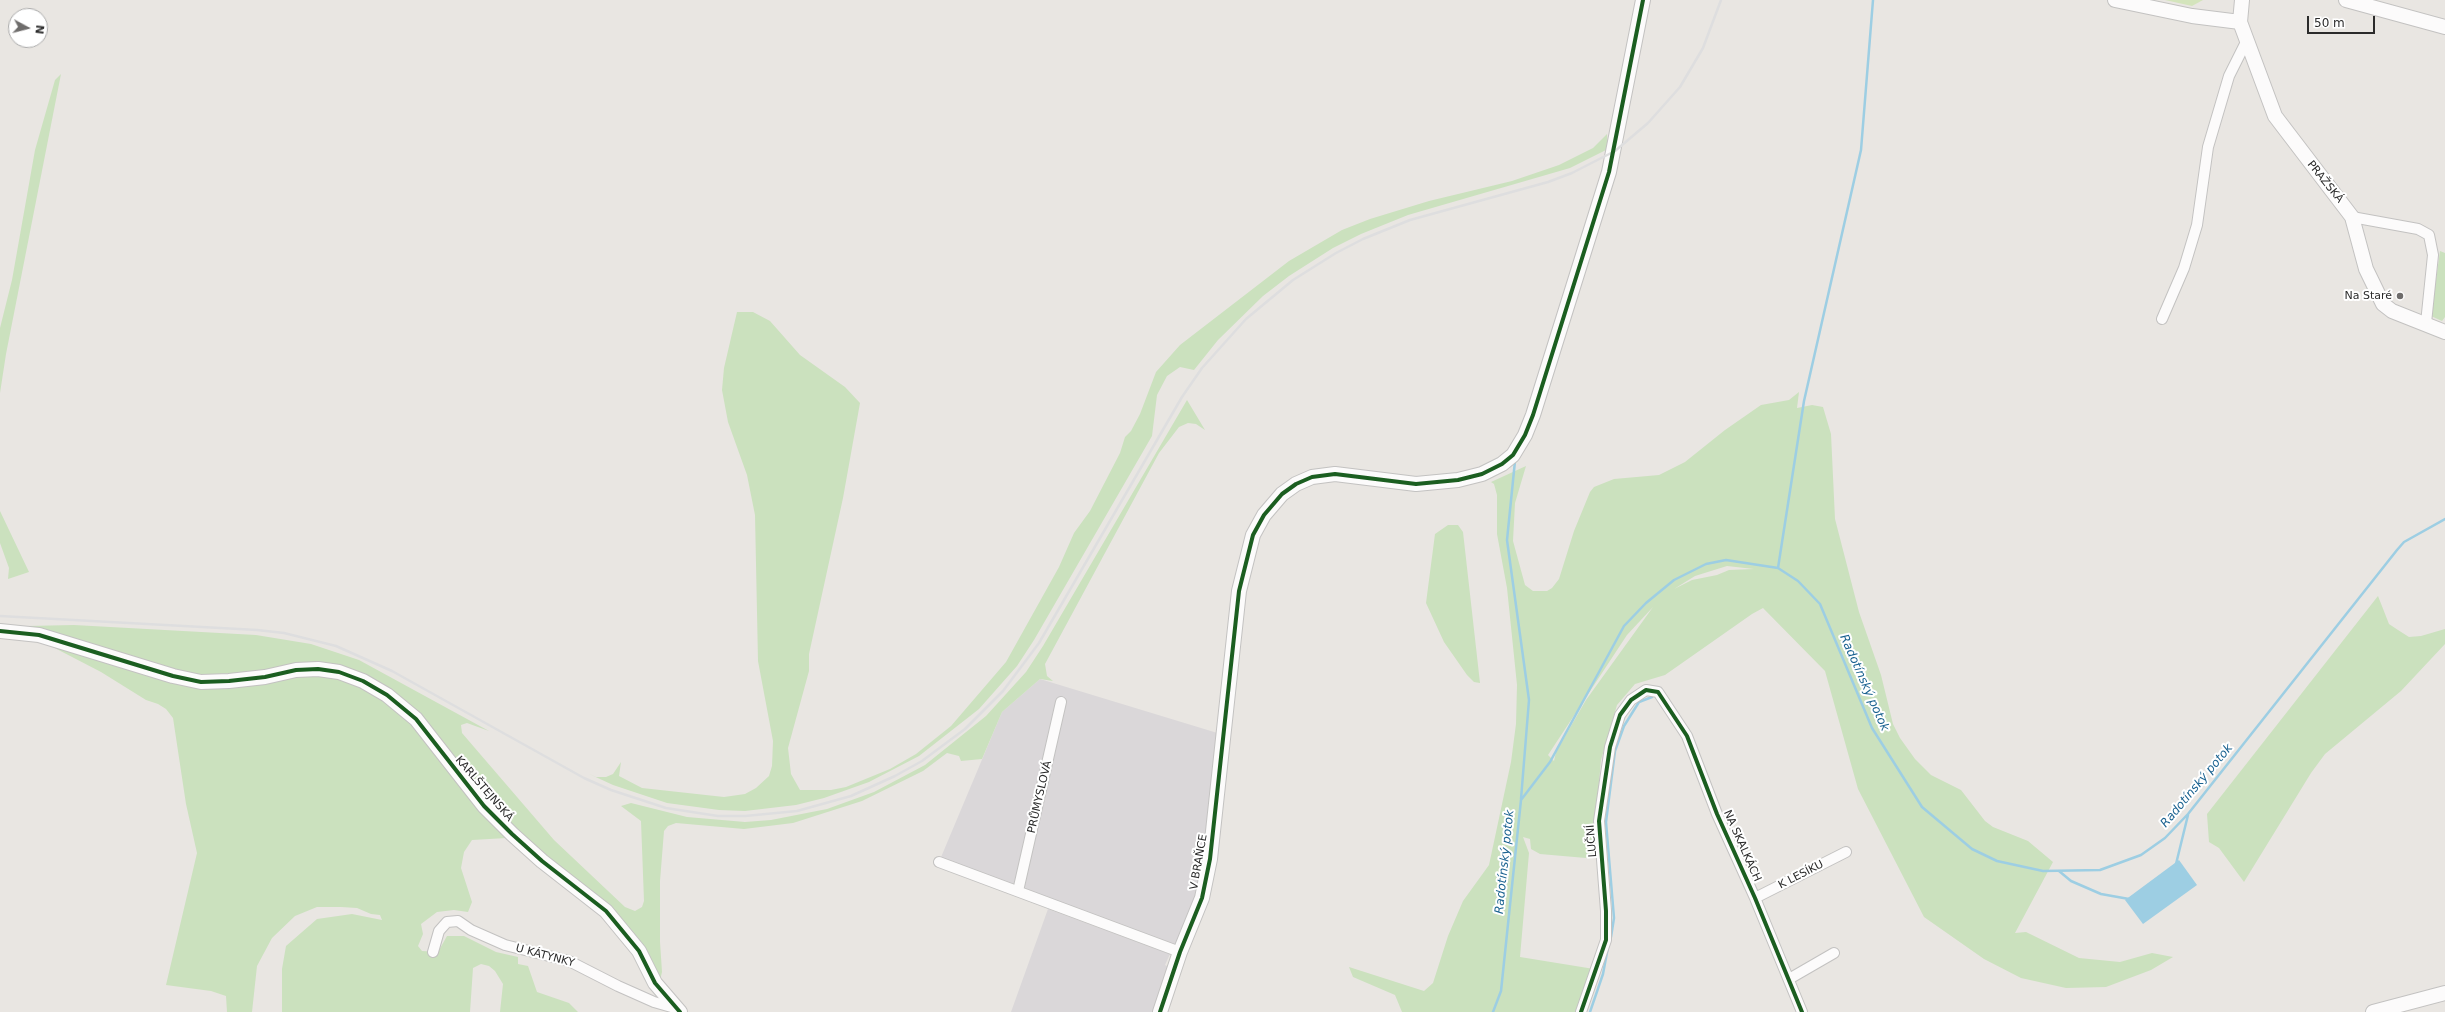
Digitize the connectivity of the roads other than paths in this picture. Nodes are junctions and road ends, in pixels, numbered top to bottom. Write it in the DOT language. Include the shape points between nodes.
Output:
graph roads {
  1 [pos="1643,0"];
  2 [pos="2115,0"];
  3 [pos="2242,0"];
  4 [pos="2346,0"];
  5 [pos="2240,22"];
  6 [pos="2445,27"];
  7 [pos="2246,42"];
  8 [pos="2352,217"];
  9 [pos="2162,319"];
  10 [pos="2426,323"];
  11 [pos="2445,332"];
  12 [pos="0,631"];
  13 [pos="1658,692"];
  14 [pos="1061,702"];
  15 [pos="1846,852"];
  16 [pos="939,862"];
  17 [pos="1018,891"];
  18 [pos="1755,898"];
  19 [pos="433,952"];
  20 [pos="1180,952"];
  21 [pos="1834,953"];
  22 [pos="1789,979"];
  23 [pos="2445,994"];
  24 [pos="678,1010"];
  25 [pos="1160,1012"];
  26 [pos="1581,1012"];
  27 [pos="1802,1012"];
  28 [pos="2372,1012"];
  1 -- 20 [label="street, V BRAŇCE" via="1610,172 1525,435 1513,455 1482,474 1458,480 1416,484 1335,474 1312,477 1282,494 1264,514 1247,552 1239,591 1210,859 1202,898"];
  2 -- 5 [label="street" via="2192,16"];
  3 -- 5 [label="street, PRAŽSKÁ"];
  4 -- 6 [label="street"];
  5 -- 7 [label="street, PRAŽSKÁ"];
  7 -- 8 [label="street, PRAŽSKÁ" via="2281,127"];
  7 -- 9 [label="street" via="2229,76 2208,146 2197,225 2184,268"];
  8 -- 10 [label="street, PRAŽSKÁ" via="2366,269 2383,304 2392,311"];
  8 -- 10 [label="street" via="2418,228 2429,235 2433,255"];
  10 -- 11 [label="street, PRAŽSKÁ"];
  12 -- 24 [label="street, KARLŠTEJNSKÁ" via="39,635 173,676 201,682 265,678 296,670 318,669 339,672 363,681 387,695 416,719 484,806 542,861 606,911 639,951 655,983"];
  13 -- 18 [label="street, NA SKALKÁCH" via="1687,736 1717,814"];
  13 -- 26 [label="street, LUČNÍ" via="1646,690 1630,700 1620,715 1610,747 1599,821 1606,940"];
  14 -- 17 [label="street, PRŮMYSLOVÁ"];
  15 -- 18 [label="street, K LESÍKU"];
  16 -- 17 [label="street"];
  17 -- 20 [label="street"];
  18 -- 22 [label="street, NA SKALKÁCH"];
  19 -- 24 [label="street, U KÁTYNKY" via="438,931 446,922 458,920 471,930 505,945 569,961 618,986"];
  20 -- 25 [label="street, V BRAŇCE"];
  21 -- 22 [label="street"];
  22 -- 27 [label="street, NA SKALKÁCH"];
  23 -- 28 [label="street"];
}
